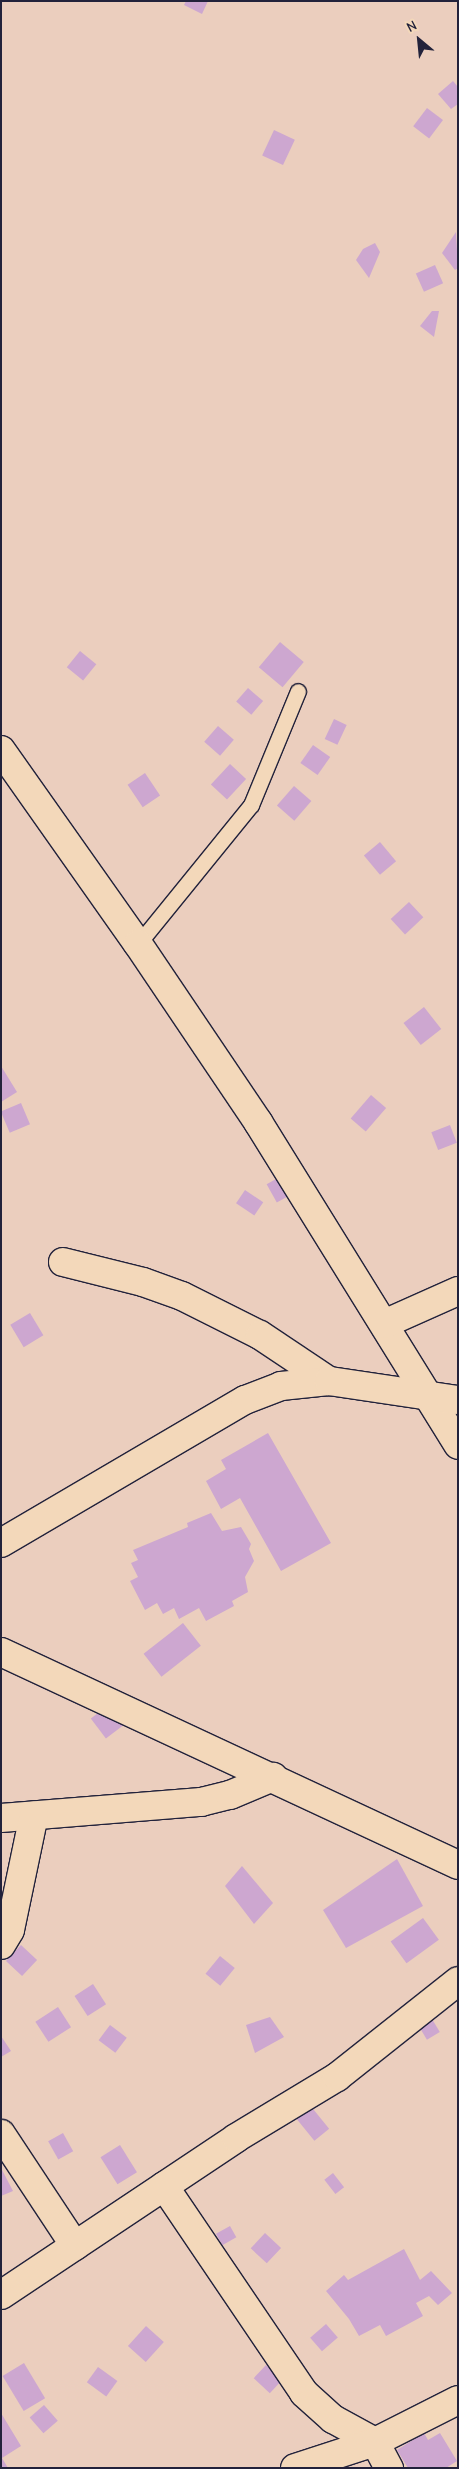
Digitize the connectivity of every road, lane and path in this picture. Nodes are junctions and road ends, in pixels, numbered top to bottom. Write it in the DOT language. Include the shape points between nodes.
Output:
graph roads {
  1 [pos="298,691"];
  2 [pos="1,750"];
  3 [pos="138,944"];
  4 [pos="62,1262"];
  5 [pos="458,1292"];
  6 [pos="384,1324"];
  7 [pos="328,1381"];
  8 [pos="427,1395"];
  9 [pos="458,1400"];
  10 [pos="458,1445"];
  11 [pos="3,1539"];
  12 [pos="1,1652"];
  13 [pos="273,1777"];
  14 [pos="34,1815"];
  15 [pos="1,1818"];
  16 [pos="458,1865"];
  17 [pos="1,1945"];
  18 [pos="458,1981"];
  19 [pos="1,2134"];
  20 [pos="164,2186"];
  21 [pos="75,2246"];
  22 [pos="1,2295"];
  23 [pos="458,2400"];
  24 [pos="375,2442"];
  25 [pos="295,2468"];
  26 [pos="389,2468"];
  1 -- 3 [label="lane" via="250,805"];
  2 -- 3 [label="street"];
  3 -- 6 [label="street" via="258,1122"];
  4 -- 7 [label="street" via="143,1282 182,1296 260,1335"];
  5 -- 6 [label="street"];
  6 -- 8 [label="street"];
  7 -- 8 [label="street"];
  7 -- 11 [label="street" via="281,1386 244,1400"];
  8 -- 9 [label="street"];
  8 -- 10 [label="street"];
  12 -- 13 [label="street"];
  13 -- 14 [label="street" via="201,1802"];
  13 -- 16 [label="street"];
  14 -- 15 [label="street"];
  14 -- 17 [label="street" via="10,1930"];
  18 -- 20 [label="street" via="337,2077"];
  19 -- 21 [label="street"];
  20 -- 21 [label="street"];
  20 -- 24 [label="street" via="304,2393 333,2418"];
  21 -- 22 [label="street"];
  23 -- 24 [label="street"];
  24 -- 25 [label="street"];
  24 -- 26 [label="street"];
}
